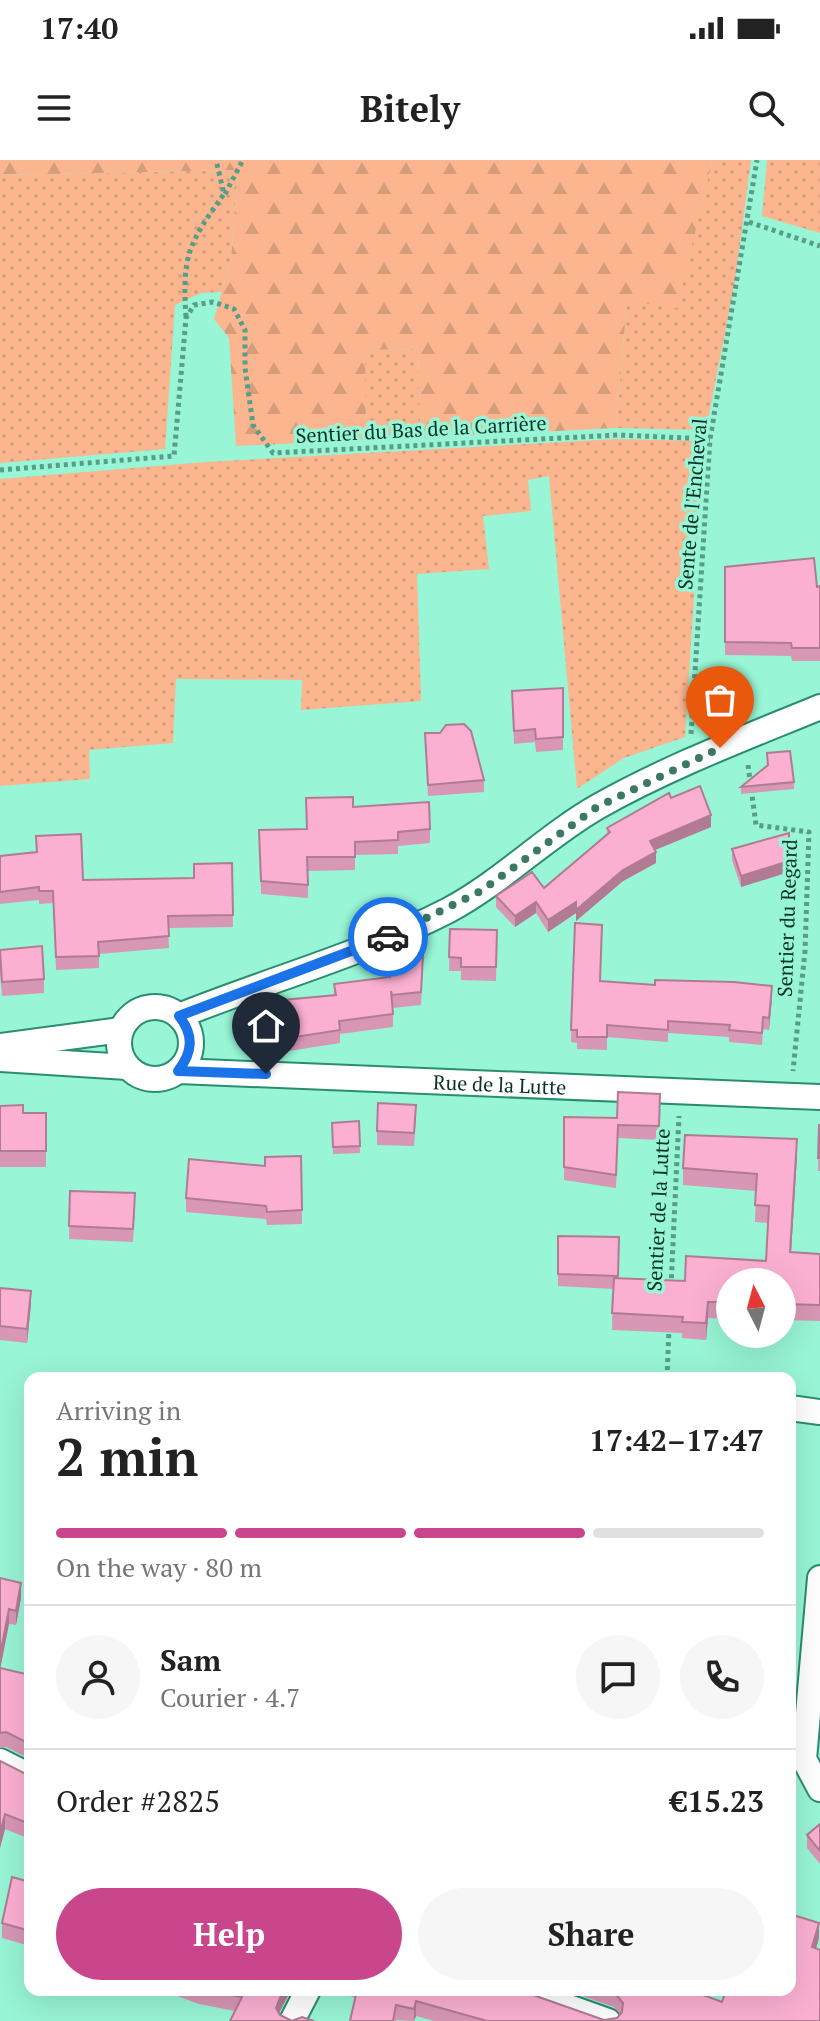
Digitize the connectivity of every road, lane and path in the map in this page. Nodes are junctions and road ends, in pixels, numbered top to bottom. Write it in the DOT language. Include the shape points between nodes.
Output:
graph roads {
  1 [pos="216,160"];
  2 [pos="243,160"];
  3 [pos="757,160"];
  4 [pos="224,194"];
  5 [pos="749,222"];
  6 [pos="820,246"];
  7 [pos="186,318"];
  8 [pos="710,439"];
  9 [pos="0,470"];
  10 [pos="820,707"];
  11 [pos="745,738"];
  12 [pos="695,758"];
  13 [pos="179,1016"];
  14 [pos="121,1030"];
  15 [pos="0,1046"];
  16 [pos="0,1059"];
  17 [pos="127,1067"];
  18 [pos="178,1071"];
  19 [pos="680,1091"];
  20 [pos="790,1096"];
  21 [pos="820,1097"];
  22 [pos="670,1298"];
  23 [pos="669,1314"];
  24 [pos="667,1372"];
  25 [pos="796,1409"];
  26 [pos="820,1412"];
  27 [pos="820,1578"];
  28 [pos="0,1761"];
  29 [pos="24,1773"];
  30 [pos="820,1789"];
  31 [pos="305,1996"];
  32 [pos="538,1996"];
  33 [pos="292,2021"];
  34 [pos="608,2021"];
  1 -- 4 [label="path"];
  2 -- 4 [label="path"];
  3 -- 5 [label="path, Sente de l'Encheval"];
  4 -- 7 [label="path" via="199,229 183,270"];
  5 -- 6 [label="path"];
  5 -- 8 [label="path, Sente de l'Encheval"];
  7 -- 8 [label="path, Sentier du Bas de la Carrière" via="194,305 213,302 234,309 245,330 253,425 273,453 618,435"];
  7 -- 9 [label="path" via="174,456"];
  8 -- 12 [label="path, Sente de l'Encheval" via="691,734"];
  10 -- 11 [label="street"];
  11 -- 12 [label="street"];
  11 -- 20 [label="path, Sentier du Regard" via="756,825 809,832 805,951"];
  12 -- 13 [label="street" via="597,807 448,910"];
  13 -- 14 [label="street" via="146,1008"];
  13 -- 18 [label="street" via="187,1026 190,1049"];
  14 -- 15 [label="street"];
  14 -- 17 [label="street" via="119,1049"];
  16 -- 17 [label="street"];
  17 -- 18 [label="street" via="157,1080"];
  18 -- 19 [label="street, Rue de la Lutte"];
  19 -- 20 [label="street, Rue de la Lutte"];
  19 -- 22 [label="path, Sentier de la Lutte"];
  20 -- 21 [label="street, Rue de la Lutte"];
  23 -- 24 [label="path, Sentier de la Lutte"];
  25 -- 26 [label="street"];
  27 -- 30 [label="street" via="804,1759"];
  28 -- 29 [label="street"];
  31 -- 33 [label="street"];
  32 -- 34 [label="street"];
}
